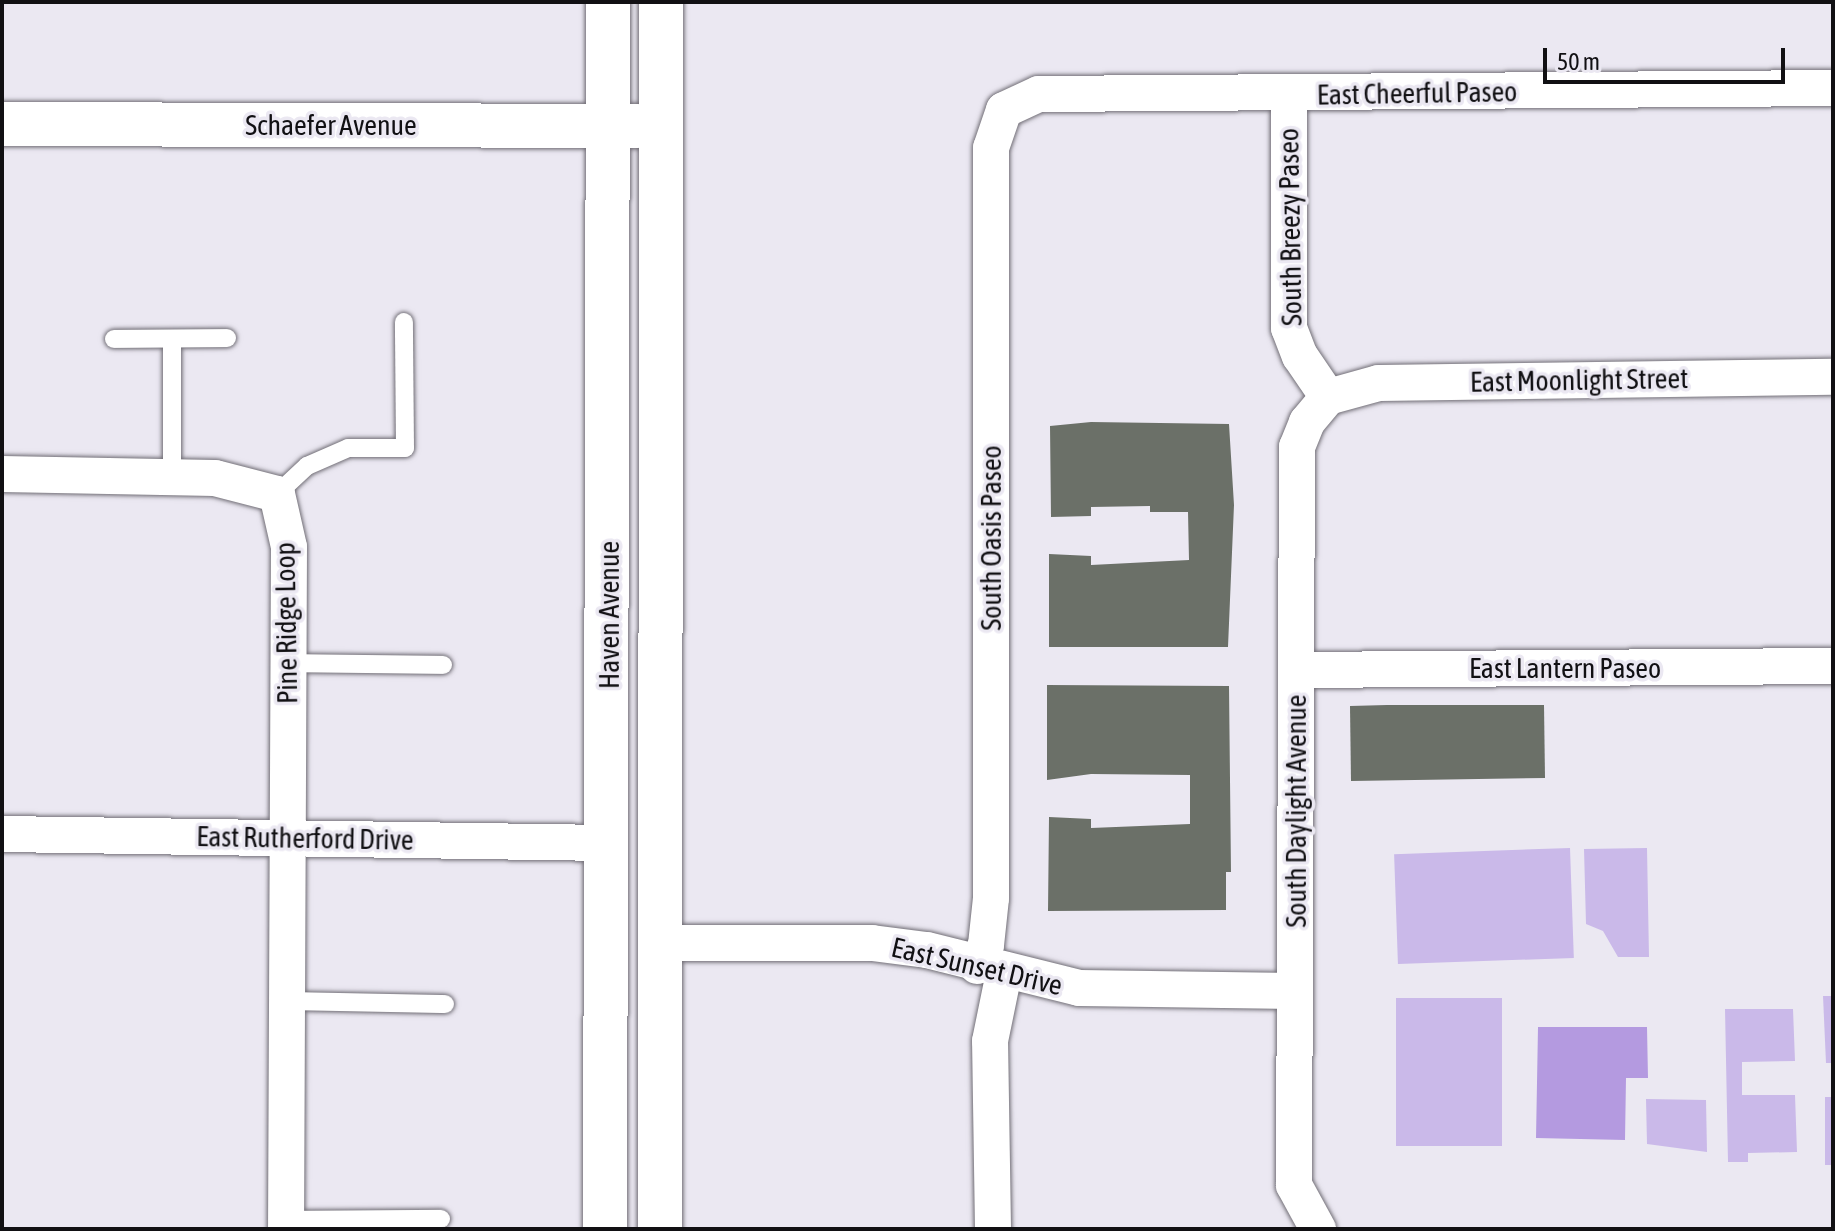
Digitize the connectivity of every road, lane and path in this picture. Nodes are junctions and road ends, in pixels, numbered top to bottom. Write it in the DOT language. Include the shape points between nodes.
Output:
graph roads {
  1 [pos="608,2"];
  2 [pos="661,2"];
  3 [pos="1833,88"];
  4 [pos="1289,95"];
  5 [pos="1004,110"];
  6 [pos="2,124"];
  7 [pos="607,126"];
  8 [pos="660,126"];
  9 [pos="404,322"];
  10 [pos="227,338"];
  11 [pos="114,339"];
  12 [pos="172,339"];
  13 [pos="1833,377"];
  14 [pos="1328,397"];
  15 [pos="2,474"];
  16 [pos="172,477"];
  17 [pos="277,494"];
  18 [pos="288,663"];
  19 [pos="443,665"];
  20 [pos="1833,666"];
  21 [pos="1297,670"];
  22 [pos="2,834"];
  23 [pos="287,837"];
  24 [pos="608,843"];
  25 [pos="659,943"];
  26 [pos="990,970"];
  27 [pos="1295,991"];
  28 [pos="284,1001"];
  29 [pos="445,1004"];
  30 [pos="441,1219"];
  31 [pos="286,1225"];
  32 [pos="605,1229"];
  33 [pos="660,1229"];
  34 [pos="993,1229"];
  35 [pos="1318,1229"];
  1 -- 7 [label="main road, Haven Avenue"];
  2 -- 8 [label="main road, Haven Avenue"];
  3 -- 4 [label="street, East Cheerful Paseo"];
  4 -- 5 [label="street, East Cheerful Paseo" via="1039,94"];
  4 -- 14 [label="street, South Breezy Paseo" via="1289,328 1300,356"];
  5 -- 26 [label="street, South Oasis Paseo" via="991,148 991,898 986,945"];
  6 -- 7 [label="main road, Schaefer Avenue"];
  7 -- 8 [label="main road, Schaefer Avenue"];
  7 -- 24 [label="main road, Haven Avenue"];
  8 -- 25 [label="main road, Haven Avenue"];
  9 -- 17 [label="lane" via="405,448 348,448 307,466"];
  10 -- 12 [label="lane"];
  11 -- 12 [label="lane"];
  12 -- 16 [label="lane"];
  13 -- 14 [label="street, East Moonlight Street" via="1379,383"];
  14 -- 21 [label="street, South Daylight Avenue" via="1307,422 1297,447"];
  15 -- 16 [label="street"];
  16 -- 17 [label="street" via="215,478"];
  17 -- 18 [label="street, Pine Ridge Loop" via="289,547"];
  18 -- 19 [label="lane"];
  18 -- 23 [label="street, Pine Ridge Loop"];
  20 -- 21 [label="street, East Lantern Paseo"];
  21 -- 27 [label="street, South Daylight Avenue"];
  22 -- 23 [label="street, East Rutherford Drive"];
  23 -- 24 [label="street, East Rutherford Drive"];
  23 -- 28 [label="street, Pine Ridge Loop"];
  24 -- 32 [label="main road, Haven Avenue"];
  25 -- 26 [label="street, East Sunset Drive" via="872,943 927,950"];
  25 -- 33 [label="main road, Haven Avenue"];
  26 -- 27 [label="street, East Sunset Drive" via="1079,988"];
  26 -- 34 [label="street, South Oasis Paseo"];
  27 -- 35 [label="street, South Daylight Avenue" via="1294,1185"];
  28 -- 29 [label="lane"];
  28 -- 31 [label="street, Pine Ridge Loop"];
  30 -- 31 [label="lane"];
}
